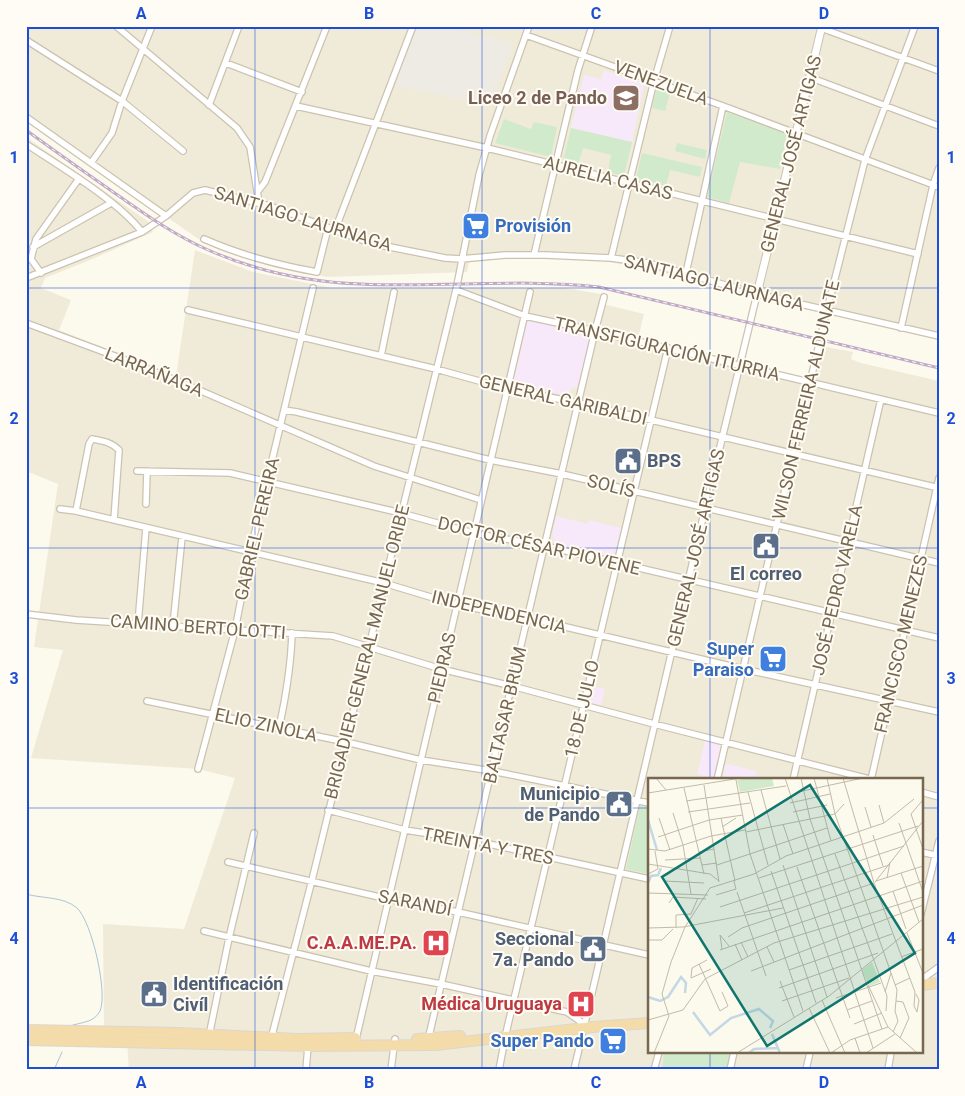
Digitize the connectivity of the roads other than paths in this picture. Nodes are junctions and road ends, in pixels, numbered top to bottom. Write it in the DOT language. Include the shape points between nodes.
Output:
graph roads {
  1 [pos="116,26"];
  2 [pos="152,26"];
  3 [pos="239,26"];
  4 [pos="327,26"];
  5 [pos="413,26"];
  6 [pos="529,26"];
  7 [pos="592,26"];
  8 [pos="670,26"];
  9 [pos="915,26"];
  10 [pos="822,27"];
  11 [pos="526,35"];
  12 [pos="26,40"];
  13 [pos="143,49"];
  14 [pos="583,54"];
  15 [pos="903,58"];
  16 [pos="226,63"];
  17 [pos="939,71"];
  18 [pos="809,78"];
  19 [pos="654,81"];
  20 [pos="302,92"];
  21 [pos="122,101"];
  22 [pos="209,105"];
  23 [pos="296,106"];
  24 [pos="723,106"];
  25 [pos="884,106"];
  26 [pos="26,117"];
  27 [pos="375,124"];
  28 [pos="939,126"];
  29 [pos="795,134"];
  30 [pos="26,144"];
  31 [pos="487,148"];
  32 [pos="183,151"];
  33 [pos="865,160"];
  34 [pos="90,162"];
  35 [pos="556,165"];
  36 [pos="939,168"];
  37 [pos="78,180"];
  38 [pos="629,183"];
  39 [pos="936,186"];
  40 [pos="258,191"];
  41 [pos="702,201"];
  42 [pos="111,203"];
  43 [pos="259,203"];
  44 [pos="166,216"];
  45 [pos="774,220"];
  46 [pos="328,228"];
  47 [pos="335,230"];
  48 [pos="142,232"];
  49 [pos="846,238"];
  50 [pos="204,239"];
  51 [pos="33,247"];
  52 [pos="918,254"];
  53 [pos="534,255"];
  54 [pos="29,258"];
  55 [pos="612,258"];
  56 [pos="461,259"];
  57 [pos="41,273"];
  58 [pos="686,273"];
  59 [pos="26,278"];
  60 [pos="313,288"];
  61 [pos="456,290"];
  62 [pos="394,292"];
  63 [pos="530,292"];
  64 [pos="757,294"];
  65 [pos="604,297"];
  66 [pos="188,310"];
  67 [pos="827,310"];
  68 [pos="525,316"];
  69 [pos="26,323"];
  70 [pos="901,328"];
  71 [pos="595,331"];
  72 [pos="939,336"];
  73 [pos="302,337"];
  74 [pos="668,348"];
  75 [pos="381,356"];
  76 [pos="740,366"];
  77 [pos="436,369"];
  78 [pos="810,382"];
  79 [pos="508,389"];
  80 [pos="881,399"];
  81 [pos="579,403"];
  82 [pos="284,410"];
  83 [pos="939,413"];
  84 [pos="650,420"];
  85 [pos="280,424"];
  86 [pos="722,437"];
  87 [pos="419,441"];
  88 [pos="793,453"];
  89 [pos="490,460"];
  90 [pos="137,471"];
  91 [pos="147,471"];
  92 [pos="864,471"];
  93 [pos="562,474"];
  94 [pos="410,477"];
  95 [pos="939,478"];
  96 [pos="267,482"];
  97 [pos="938,488"];
  98 [pos="633,492"];
  99 [pos="481,500"];
  100 [pos="146,504"];
  101 [pos="60,509"];
  102 [pos="705,509"];
  103 [pos="76,511"];
  104 [pos="401,513"];
  105 [pos="114,520"];
  106 [pos="776,525"];
  107 [pos="146,528"];
  108 [pos="473,533"];
  109 [pos="182,536"];
  110 [pos="848,542"];
  111 [pos="545,546"];
  112 [pos="250,553"];
  113 [pos="921,559"];
  114 [pos="939,563"];
  115 [pos="617,564"];
  116 [pos="688,581"];
  117 [pos="384,583"];
  118 [pos="760,597"];
  119 [pos="456,605"];
  120 [pos="831,613"];
  121 [pos="26,614"];
  122 [pos="528,618"];
  123 [pos="138,624"];
  124 [pos="173,626"];
  125 [pos="235,630"];
  126 [pos="904,630"];
  127 [pos="292,633"];
  128 [pos="599,635"];
  129 [pos="939,638"];
  130 [pos="368,647"];
  131 [pos="671,652"];
  132 [pos="441,669"];
  133 [pos="743,669"];
  134 [pos="815,685"];
  135 [pos="512,686"];
  136 [pos="147,701"];
  137 [pos="888,702"];
  138 [pos="582,705"];
  139 [pos="939,712"];
  140 [pos="212,713"];
  141 [pos="654,724"];
  142 [pos="279,728"];
  143 [pos="346,742"];
  144 [pos="726,743"];
  145 [pos="421,760"];
  146 [pos="797,761"];
  147 [pos="198,769"];
  148 [pos="492,771"];
  149 [pos="717,778"];
  150 [pos="793,778"];
  151 [pos="863,778"];
  152 [pos="871,778"];
  153 [pos="563,786"];
  154 [pos="922,792"];
  155 [pos="939,797"];
  156 [pos="636,801"];
  157 [pos="648,803"];
  158 [pos="328,810"];
  159 [pos="405,830"];
  160 [pos="254,833"];
  161 [pos="475,841"];
  162 [pos="939,841"];
  163 [pos="922,852"];
  164 [pos="937,855"];
  165 [pos="548,857"];
  166 [pos="228,862"];
  167 [pos="247,866"];
  168 [pos="620,873"];
  169 [pos="312,880"];
  170 [pos="648,880"];
  171 [pos="388,899"];
  172 [pos="922,910"];
  173 [pos="458,912"];
  174 [pos="531,929"];
  175 [pos="204,931"];
  176 [pos="230,938"];
  177 [pos="602,945"];
  178 [pos="293,953"];
  179 [pos="648,955"];
  180 [pos="939,967"];
  181 [pos="371,971"];
  182 [pos="923,981"];
  183 [pos="939,983"];
  184 [pos="441,984"];
  185 [pos="514,1000"];
  186 [pos="648,1018"];
  187 [pos="648,1023"];
  188 [pos="585,1026"];
  189 [pos="26,1030"];
  190 [pos="506,1035"];
  191 [pos="127,1037"];
  192 [pos="209,1038"];
  193 [pos="26,1040"];
  194 [pos="428,1041"];
  195 [pos="270,1042"];
  196 [pos="356,1042"];
  197 [pos="395,1042"];
  198 [pos="308,1046"];
  199 [pos="659,1054"];
  200 [pos="734,1054"];
  201 [pos="810,1054"];
  202 [pos="891,1054"];
  203 [pos="306,1070"];
  204 [pos="391,1070"];
  205 [pos="499,1070"];
  206 [pos="574,1070"];
  207 [pos="656,1070"];
  208 [pos="730,1070"];
  209 [pos="806,1070"];
  210 [pos="888,1070"];
  1 -- 13 [label="street"];
  2 -- 13 [label="street"];
  3 -- 16 [label="street"];
  4 -- 20 [label="street"];
  5 -- 27 [label="street"];
  6 -- 11 [label="street, BRIGADIER GENERAL MANUEL ORIBE"];
  7 -- 14 [label="street"];
  8 -- 19 [label="street"];
  9 -- 15 [label="street, WILSON FERREIRA ALDUNATE"];
  10 -- 15 [label="street"];
  10 -- 18 [label="street, GENERAL JOSÉ ARTIGAS"];
  11 -- 14 [label="street, VENEZUELA"];
  11 -- 31 [label="street, BRIGADIER GENERAL MANUEL ORIBE"];
  12 -- 21 [label="street"];
  13 -- 21 [label="street"];
  13 -- 22 [label="street"];
  14 -- 19 [label="street, VENEZUELA"];
  14 -- 35 [label="street"];
  15 -- 17 [label="street"];
  15 -- 25 [label="street, WILSON FERREIRA ALDUNATE"];
  16 -- 20 [label="street"];
  16 -- 22 [label="street"];
  18 -- 25 [label="street"];
  18 -- 29 [label="street, GENERAL JOSÉ ARTIGAS"];
  19 -- 24 [label="street, VENEZUELA"];
  19 -- 38 [label="street"];
  20 -- 23 [label="street"];
  21 -- 32 [label="street"];
  21 -- 34 [label="street" via="112,133"];
  22 -- 40 [label="street" via="245,138 253,158"];
  23 -- 27 [label="street, AURELIA CASAS"];
  23 -- 40 [label="street" via="265,182"];
  24 -- 29 [label="street, VENEZUELA"];
  24 -- 41 [label="street"];
  25 -- 28 [label="street"];
  25 -- 33 [label="street, WILSON FERREIRA ALDUNATE"];
  26 -- 34 [label="street"];
  27 -- 31 [label="street, AURELIA CASAS"];
  27 -- 47 [label="street"];
  29 -- 33 [label="street, VENEZUELA"];
  29 -- 45 [label="street, GENERAL JOSÉ ARTIGAS"];
  30 -- 37 [label="street"];
  31 -- 35 [label="street, AURELIA CASAS"];
  31 -- 56 [label="street, BRIGADIER GENERAL MANUEL ORIBE"];
  33 -- 39 [label="street, VENEZUELA"];
  33 -- 49 [label="street, WILSON FERREIRA ALDUNATE"];
  34 -- 44 [label="street"];
  35 -- 38 [label="street, AURELIA CASAS"];
  35 -- 53 [label="street"];
  36 -- 39 [label="street"];
  37 -- 42 [label="street"];
  37 -- 51 [label="street"];
  38 -- 41 [label="street, AURELIA CASAS"];
  38 -- 55 [label="street"];
  39 -- 52 [label="street"];
  40 -- 43 [label="street"];
  41 -- 45 [label="street, AURELIA CASAS"];
  41 -- 58 [label="street"];
  42 -- 48 [label="street"];
  42 -- 51 [label="street"];
  43 -- 44 [label="street, SANTIAGO LAURNAGA" via="199,190"];
  43 -- 46 [label="street, SANTIAGO LAURNAGA"];
  44 -- 48 [label="street"];
  45 -- 49 [label="street, AURELIA CASAS"];
  45 -- 64 [label="street, GENERAL JOSÉ ARTIGAS"];
  46 -- 47 [label="street, SANTIAGO LAURNAGA"];
  46 -- 50 [label="street" via="317,272 266,262"];
  47 -- 56 [label="street, SANTIAGO LAURNAGA" via="370,242"];
  48 -- 57 [label="street"];
  49 -- 52 [label="street, AURELIA CASAS"];
  49 -- 67 [label="street, WILSON FERREIRA ALDUNATE"];
  51 -- 54 [label="street"];
  52 -- 70 [label="street"];
  53 -- 55 [label="street, SANTIAGO LAURNAGA"];
  53 -- 56 [label="street, SANTIAGO LAURNAGA"];
  54 -- 57 [label="street"];
  55 -- 58 [label="street, SANTIAGO LAURNAGA"];
  56 -- 61 [label="street, BRIGADIER GENERAL MANUEL ORIBE"];
  57 -- 59 [label="street"];
  58 -- 64 [label="street, SANTIAGO LAURNAGA"];
  60 -- 73 [label="street, GABRIEL PEREIRA"];
  61 -- 68 [label="street, TRANSFIGURACIÓN ITURRIA"];
  61 -- 77 [label="street, BRIGADIER GENERAL MANUEL ORIBE"];
  62 -- 75 [label="street"];
  63 -- 68 [label="street, PIEDRAS"];
  64 -- 67 [label="street, SANTIAGO LAURNAGA"];
  64 -- 76 [label="street, GENERAL JOSÉ ARTIGAS"];
  65 -- 71 [label="street, BALTASAR BRUM"];
  66 -- 73 [label="street, GENERAL GARIBALDI"];
  67 -- 70 [label="street, SANTIAGO LAURNAGA"];
  67 -- 78 [label="street, WILSON FERREIRA ALDUNATE"];
  68 -- 71 [label="street, TRANSFIGURACIÓN ITURRIA"];
  68 -- 79 [label="street, PIEDRAS"];
  69 -- 85 [label="street, LARRAÑAGA" via="131,362"];
  70 -- 72 [label="street, SANTIAGO LAURNAGA"];
  71 -- 74 [label="street, TRANSFIGURACIÓN ITURRIA"];
  71 -- 81 [label="street, BALTASAR BRUM"];
  73 -- 75 [label="street, GENERAL GARIBALDI"];
  73 -- 82 [label="street, GABRIEL PEREIRA"];
  74 -- 76 [label="street, TRANSFIGURACIÓN ITURRIA"];
  74 -- 84 [label="street, 18 DE JULIO"];
  75 -- 77 [label="street, GENERAL GARIBALDI"];
  76 -- 78 [label="street, TRANSFIGURACIÓN ITURRIA"];
  76 -- 86 [label="street, GENERAL JOSÉ ARTIGAS"];
  77 -- 79 [label="street, GENERAL GARIBALDI"];
  77 -- 87 [label="street, BRIGADIER GENERAL MANUEL ORIBE"];
  78 -- 80 [label="street, TRANSFIGURACIÓN ITURRIA"];
  78 -- 88 [label="street, WILSON FERREIRA ALDUNATE"];
  79 -- 81 [label="street, GENERAL GARIBALDI"];
  79 -- 89 [label="street, PIEDRAS"];
  80 -- 83 [label="street, TRANSFIGURACIÓN ITURRIA"];
  80 -- 92 [label="street, JOSÉ PEDRO VARELA"];
  81 -- 84 [label="street, GENERAL GARIBALDI"];
  81 -- 93 [label="street, BALTASAR BRUM"];
  82 -- 85 [label="street, GABRIEL PEREIRA"];
  82 -- 87 [label="street, SOLÍS"];
  84 -- 86 [label="street, GENERAL GARIBALDI"];
  84 -- 98 [label="street, 18 DE JULIO"];
  85 -- 94 [label="street, LARRAÑAGA" via="374,466"];
  85 -- 96 [label="street, GABRIEL PEREIRA"];
  86 -- 88 [label="street, GENERAL GARIBALDI"];
  86 -- 102 [label="street, GENERAL JOSÉ ARTIGAS"];
  87 -- 89 [label="street, SOLÍS"];
  87 -- 94 [label="street, BRIGADIER GENERAL MANUEL ORIBE"];
  88 -- 92 [label="street, GENERAL GARIBALDI"];
  88 -- 106 [label="street, WILSON FERREIRA ALDUNATE"];
  89 -- 93 [label="street, SOLÍS"];
  89 -- 99 [label="street, PIEDRAS"];
  90 -- 91 [label="street, DOCTOR CÉSAR PIOVENE"];
  91 -- 96 [label="street, DOCTOR CÉSAR PIOVENE" via="224,472"];
  91 -- 100 [label="street"];
  92 -- 97 [label="street, GENERAL GARIBALDI"];
  92 -- 110 [label="street, JOSÉ PEDRO VARELA"];
  93 -- 98 [label="street, SOLÍS"];
  93 -- 111 [label="street, BALTASAR BRUM"];
  94 -- 99 [label="street, LARRAÑAGA"];
  94 -- 104 [label="street, BRIGADIER GENERAL MANUEL ORIBE"];
  95 -- 97 [label="street, FRANCISCO MENEZES"];
  96 -- 104 [label="street, DOCTOR CÉSAR PIOVENE"];
  96 -- 112 [label="street, GABRIEL PEREIRA"];
  97 -- 113 [label="street, FRANCISCO MENEZES"];
  98 -- 102 [label="street, SOLÍS"];
  98 -- 115 [label="street, 18 DE JULIO"];
  99 -- 108 [label="street, PIEDRAS"];
  101 -- 103 [label="street, INDEPENDENCIA"];
  102 -- 106 [label="street, SOLÍS"];
  102 -- 116 [label="street, GENERAL JOSÉ ARTIGAS"];
  103 -- 105 [label="street, INDEPENDENCIA"];
  103 -- 105 [label="street" via="89,444 92,439 105,441 119,450"];
  104 -- 108 [label="street, DOCTOR CÉSAR PIOVENE"];
  104 -- 117 [label="street, BRIGADIER GENERAL MANUEL ORIBE"];
  105 -- 107 [label="street, INDEPENDENCIA"];
  106 -- 110 [label="street, SOLÍS"];
  106 -- 118 [label="street, WILSON FERREIRA ALDUNATE"];
  107 -- 109 [label="street, INDEPENDENCIA"];
  107 -- 123 [label="street"];
  108 -- 111 [label="street, DOCTOR CÉSAR PIOVENE"];
  108 -- 119 [label="street, PIEDRAS"];
  109 -- 112 [label="street, INDEPENDENCIA"];
  109 -- 124 [label="street"];
  110 -- 113 [label="street, SOLÍS"];
  110 -- 120 [label="street, JOSÉ PEDRO VARELA"];
  111 -- 115 [label="street, DOCTOR CÉSAR PIOVENE"];
  111 -- 122 [label="street, BALTASAR BRUM"];
  112 -- 117 [label="street, INDEPENDENCIA"];
  112 -- 125 [label="street, GABRIEL PEREIRA"];
  113 -- 114 [label="street, SOLÍS"];
  113 -- 126 [label="street, FRANCISCO MENEZES"];
  115 -- 116 [label="street, DOCTOR CÉSAR PIOVENE"];
  115 -- 128 [label="street, 18 DE JULIO"];
  116 -- 118 [label="street, DOCTOR CÉSAR PIOVENE"];
  116 -- 131 [label="street, GENERAL JOSÉ ARTIGAS"];
  117 -- 119 [label="street, INDEPENDENCIA"];
  117 -- 130 [label="street, BRIGADIER GENERAL MANUEL ORIBE"];
  118 -- 120 [label="street, DOCTOR CÉSAR PIOVENE"];
  118 -- 133 [label="street, WILSON FERREIRA ALDUNATE"];
  119 -- 122 [label="street, INDEPENDENCIA"];
  119 -- 132 [label="street, PIEDRAS"];
  120 -- 126 [label="street, DOCTOR CÉSAR PIOVENE"];
  120 -- 134 [label="street, JOSÉ PEDRO VARELA"];
  121 -- 123 [label="street, CAMINO BERTOLOTTI"];
  122 -- 128 [label="street, INDEPENDENCIA"];
  122 -- 135 [label="street, BALTASAR BRUM"];
  123 -- 124 [label="street, CAMINO BERTOLOTTI"];
  124 -- 125 [label="street, CAMINO BERTOLOTTI"];
  125 -- 127 [label="street, CAMINO BERTOLOTTI"];
  125 -- 140 [label="street, GABRIEL PEREIRA"];
  126 -- 129 [label="street, DOCTOR CÉSAR PIOVENE"];
  126 -- 137 [label="street, FRANCISCO MENEZES"];
  127 -- 130 [label="street, CAMINO BERTOLOTTI" via="333,636"];
  127 -- 142 [label="street" via="288,685"];
  128 -- 131 [label="street, INDEPENDENCIA"];
  128 -- 138 [label="street, 18 DE JULIO"];
  130 -- 132 [label="street, CAMINO BERTOLOTTI"];
  130 -- 143 [label="street, BRIGADIER GENERAL MANUEL ORIBE"];
  131 -- 133 [label="street, INDEPENDENCIA"];
  131 -- 141 [label="street, GENERAL JOSÉ ARTIGAS"];
  132 -- 135 [label="street, CAMINO BERTOLOTTI"];
  132 -- 145 [label="street, PIEDRAS"];
  133 -- 134 [label="street, INDEPENDENCIA"];
  133 -- 144 [label="street, WILSON FERREIRA ALDUNATE"];
  134 -- 137 [label="street, INDEPENDENCIA"];
  134 -- 146 [label="street, JOSÉ PEDRO VARELA"];
  135 -- 138 [label="street, CAMINO BERTOLOTTI"];
  135 -- 148 [label="street, BALTASAR BRUM"];
  136 -- 140 [label="street, ELIO ZINOLA"];
  137 -- 139 [label="street, INDEPENDENCIA"];
  137 -- 152 [label="street, FRANCISCO MENEZES"];
  138 -- 141 [label="street, CAMINO BERTOLOTTI"];
  138 -- 153 [label="street, 18 DE JULIO"];
  140 -- 142 [label="street, ELIO ZINOLA"];
  140 -- 147 [label="street, GABRIEL PEREIRA"];
  141 -- 144 [label="street, CAMINO BERTOLOTTI"];
  141 -- 156 [label="street, GENERAL JOSÉ ARTIGAS"];
  142 -- 143 [label="street, ELIO ZINOLA"];
  143 -- 145 [label="street, ELIO ZINOLA"];
  143 -- 158 [label="street, BRIGADIER GENERAL MANUEL ORIBE"];
  144 -- 146 [label="street, CAMINO BERTOLOTTI"];
  144 -- 149 [label="street, WILSON FERREIRA ALDUNATE"];
  145 -- 148 [label="street, ELIO ZINOLA"];
  145 -- 159 [label="street, PIEDRAS"];
  146 -- 150 [label="street, JOSÉ PEDRO VARELA"];
  146 -- 151 [label="street, CAMINO BERTOLOTTI"];
  148 -- 153 [label="street, ELIO ZINOLA"];
  148 -- 161 [label="street, BALTASAR BRUM"];
  153 -- 156 [label="street, ELIO ZINOLA"];
  153 -- 165 [label="street, 18 DE JULIO"];
  154 -- 155 [label="street"];
  156 -- 157 [label="street, ELIO ZINOLA"];
  156 -- 168 [label="street, GENERAL JOSÉ ARTIGAS"];
  158 -- 159 [label="street, TREINTA Y TRES"];
  158 -- 169 [label="street, BRIGADIER GENERAL MANUEL ORIBE"];
  159 -- 161 [label="street, TREINTA Y TRES"];
  159 -- 171 [label="street, PIEDRAS"];
  160 -- 167 [label="street"];
  161 -- 165 [label="street, TREINTA Y TRES"];
  161 -- 173 [label="street, BALTASAR BRUM"];
  162 -- 164 [label="street"];
  163 -- 164 [label="street"];
  164 -- 172 [label="street"];
  165 -- 168 [label="street, TREINTA Y TRES"];
  165 -- 174 [label="street, 18 DE JULIO"];
  166 -- 167 [label="street, SARANDÍ"];
  167 -- 169 [label="street, SARANDÍ"];
  167 -- 176 [label="street"];
  168 -- 170 [label="street, TREINTA Y TRES"];
  168 -- 177 [label="street, GENERAL JOSÉ ARTIGAS"];
  169 -- 171 [label="street, SARANDÍ"];
  169 -- 178 [label="street, BRIGADIER GENERAL MANUEL ORIBE"];
  171 -- 173 [label="street, SARANDÍ"];
  171 -- 181 [label="street, PIEDRAS"];
  173 -- 174 [label="street, SARANDÍ"];
  173 -- 184 [label="street, BALTASAR BRUM"];
  174 -- 177 [label="street, SARANDÍ"];
  174 -- 185 [label="street, 18 DE JULIO"];
  175 -- 176 [label="street"];
  176 -- 178 [label="street"];
  176 -- 192 [label="street"];
  177 -- 179 [label="street, SARANDÍ"];
  177 -- 188 [label="street, GENERAL JOSÉ ARTIGAS"];
  178 -- 181 [label="street"];
  178 -- 195 [label="street, BRIGADIER GENERAL MANUEL ORIBE"];
  180 -- 182 [label="street"];
  181 -- 184 [label="street"];
  181 -- 196 [label="street, PIEDRAS"];
  182 -- 183 [label="highway"];
  184 -- 185 [label="street"];
  184 -- 194 [label="street, BALTASAR BRUM"];
  185 -- 188 [label="street" via="567,1012"];
  185 -- 190 [label="street, 18 DE JULIO"];
  186 -- 188 [label="highway"];
  187 -- 188 [label="highway"];
  188 -- 190 [label="highway"];
  188 -- 206 [label="street, GENERAL JOSÉ ARTIGAS"];
  189 -- 191 [label="highway"];
  190 -- 194 [label="highway"];
  190 -- 205 [label="street, 18 DE JULIO"];
  191 -- 192 [label="highway"];
  191 -- 193 [label="highway"];
  192 -- 195 [label="highway"];
  194 -- 197 [label="highway"];
  195 -- 196 [label="highway"];
  195 -- 198 [label="highway"];
  196 -- 197 [label="highway"];
  196 -- 198 [label="highway"];
  197 -- 204 [label="street"];
  198 -- 203 [label="street"];
  199 -- 207 [label="street"];
  200 -- 208 [label="street"];
  201 -- 209 [label="street"];
  202 -- 210 [label="street"];
}
